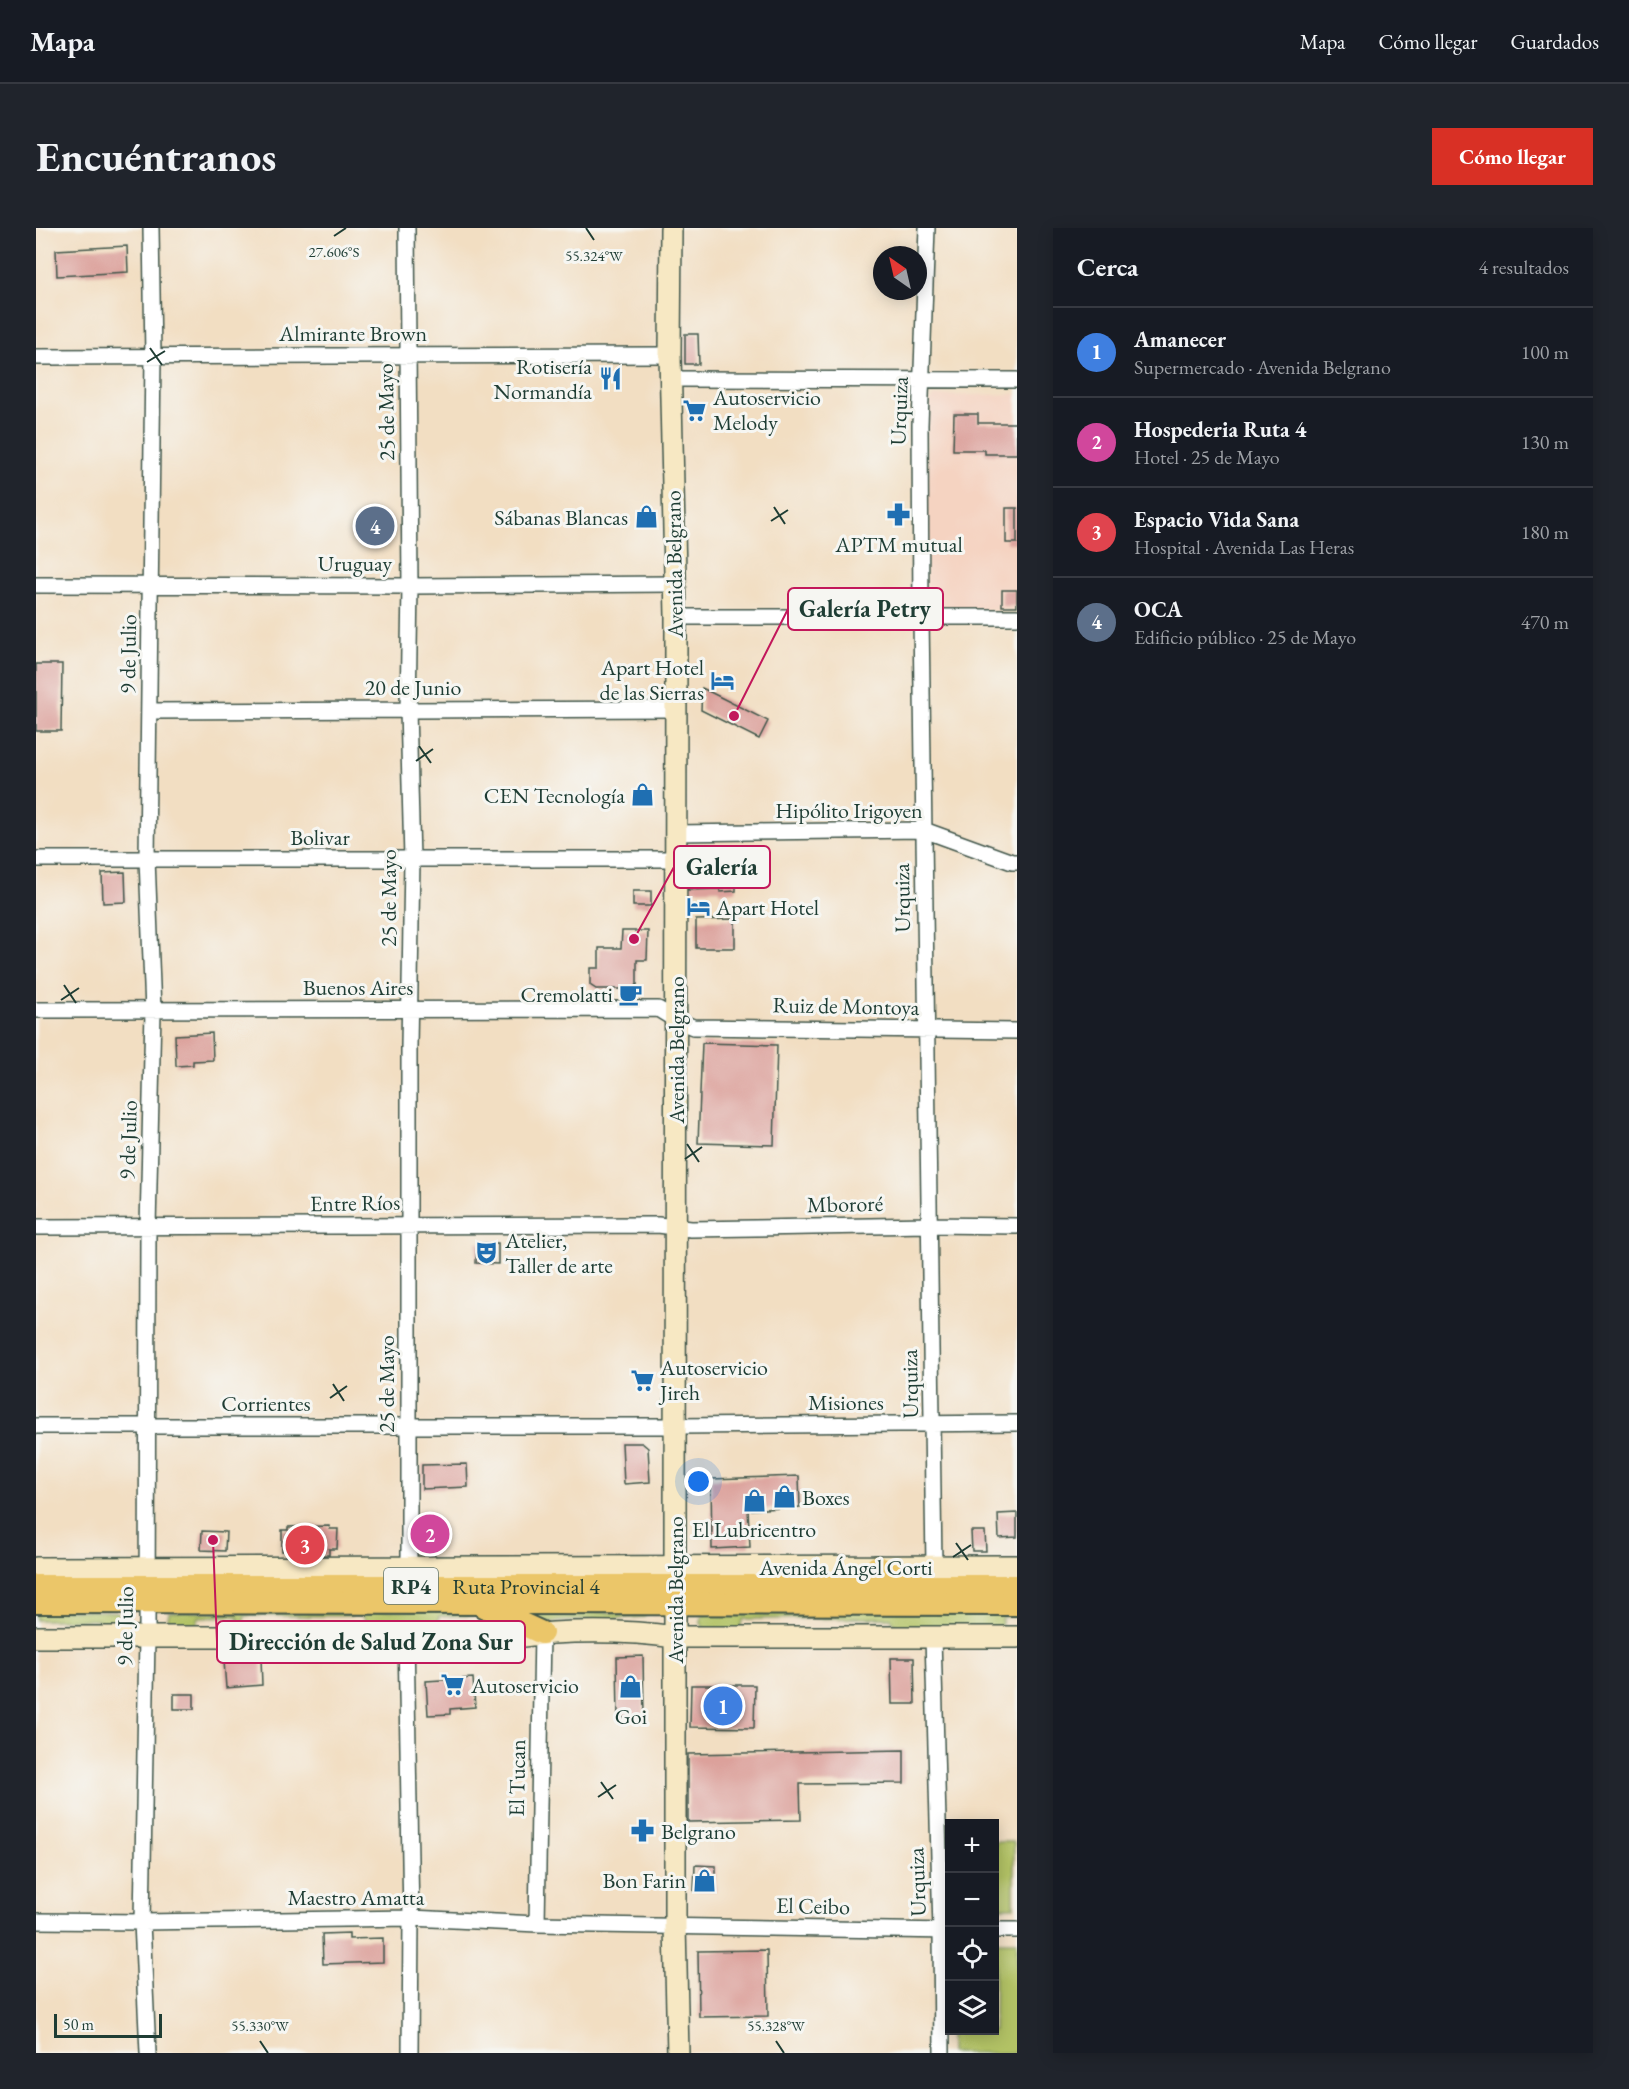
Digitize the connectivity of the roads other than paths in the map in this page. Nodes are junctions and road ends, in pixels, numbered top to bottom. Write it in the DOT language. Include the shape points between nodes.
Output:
graph roads {
  1 [pos="151,228"];
  2 [pos="407,228"];
  3 [pos="671,228"];
  4 [pos="927,228"];
  5 [pos="408,355"];
  6 [pos="153,356"];
  7 [pos="670,356"];
  8 [pos="36,357"];
  9 [pos="670,379"];
  10 [pos="922,379"];
  11 [pos="1017,380"];
  12 [pos="674,584"];
  13 [pos="36,585"];
  14 [pos="152,585"];
  15 [pos="410,586"];
  16 [pos="676,617"];
  17 [pos="921,617"];
  18 [pos="1017,617"];
  19 [pos="676,709"];
  20 [pos="408,710"];
  21 [pos="149,711"];
  22 [pos="924,830"];
  23 [pos="676,833"];
  24 [pos="36,859"];
  25 [pos="412,859"];
  26 [pos="675,859"];
  27 [pos="147,860"];
  28 [pos="1017,862"];
  29 [pos="410,1009"];
  30 [pos="36,1010"];
  31 [pos="153,1011"];
  32 [pos="676,1020"];
  33 [pos="926,1029"];
  34 [pos="1017,1031"];
  35 [pos="410,1225"];
  36 [pos="928,1225"];
  37 [pos="1017,1226"];
  38 [pos="36,1227"];
  39 [pos="148,1227"];
  40 [pos="675,1228"];
  41 [pos="1017,1423"];
  42 [pos="933,1424"];
  43 [pos="148,1425"];
  44 [pos="36,1426"];
  45 [pos="409,1426"];
  46 [pos="675,1426"];
  47 [pos="1017,1566"];
  48 [pos="876,1567"];
  49 [pos="36,1568"];
  50 [pos="409,1568"];
  51 [pos="933,1576"];
  52 [pos="148,1585"];
  53 [pos="36,1586"];
  54 [pos="675,1586"];
  55 [pos="1017,1586"];
  56 [pos="36,1602"];
  57 [pos="476,1603"];
  58 [pos="1017,1604"];
  59 [pos="542,1633"];
  60 [pos="406,1636"];
  61 [pos="36,1637"];
  62 [pos="147,1637"];
  63 [pos="675,1637"];
  64 [pos="933,1637"];
  65 [pos="1017,1637"];
  66 [pos="411,1918"];
  67 [pos="36,1921"];
  68 [pos="142,1922"];
  69 [pos="537,1924"];
  70 [pos="675,1926"];
  71 [pos="999,1930"];
  72 [pos="1017,1930"];
  73 [pos="945,1931"];
  74 [pos="148,2053"];
  75 [pos="410,2053"];
  76 [pos="678,2053"];
  77 [pos="942,2053"];
  1 -- 6 [label="street, 9 de Julio"];
  2 -- 5 [label="street, 25 de Mayo"];
  3 -- 7 [label="main road, Avenida Belgrano"];
  4 -- 10 [label="street, Urquiza"];
  5 -- 6 [label="street, Almirante Brown"];
  5 -- 7 [label="street, Almirante Brown"];
  5 -- 15 [label="street, 25 de Mayo"];
  6 -- 8 [label="street, Almirante Brown"];
  6 -- 14 [label="street, 9 de Julio"];
  7 -- 9 [label="main road, Avenida Belgrano"];
  9 -- 10 [label="street"];
  9 -- 12 [label="main road, Avenida Belgrano"];
  10 -- 11 [label="street"];
  10 -- 17 [label="street, Urquiza"];
  12 -- 15 [label="street, Uruguay"];
  12 -- 16 [label="main road, Avenida Belgrano"];
  13 -- 14 [label="street, Uruguay"];
  14 -- 15 [label="street, Uruguay"];
  14 -- 21 [label="street, 9 de Julio"];
  15 -- 20 [label="street, 25 de Mayo"];
  16 -- 17 [label="street"];
  16 -- 19 [label="main road, Avenida Belgrano"];
  17 -- 18 [label="street"];
  17 -- 22 [label="street, Urquiza"];
  19 -- 20 [label="street, 20 de Junio"];
  19 -- 23 [label="main road, Avenida Belgrano"];
  20 -- 21 [label="street, 20 de Junio"];
  20 -- 25 [label="street, 25 de Mayo"];
  21 -- 27 [label="street, 9 de Julio"];
  22 -- 23 [label="street, Hipólito Irigoyen"];
  22 -- 28 [label="street, Hipólito Irigoyen"];
  22 -- 33 [label="street, Urquiza"];
  23 -- 26 [label="main road, Avenida Belgrano"];
  24 -- 27 [label="street, Bolivar"];
  25 -- 26 [label="street, Bolivar"];
  25 -- 27 [label="street, Bolivar"];
  25 -- 29 [label="street, 25 de Mayo"];
  26 -- 32 [label="main road, Avenida Belgrano"];
  27 -- 31 [label="street, 9 de Julio"];
  29 -- 31 [label="street, Buenos Aires"];
  29 -- 32 [label="street, Buenos Aires" via="658,1009"];
  29 -- 35 [label="street, 25 de Mayo"];
  30 -- 31 [label="street, Buenos Aires"];
  31 -- 39 [label="street, 9 de Julio"];
  32 -- 33 [label="street, Ruiz de Montoya" via="693,1027"];
  32 -- 40 [label="main road, Avenida Belgrano"];
  33 -- 34 [label="street, Ruiz de Montoya"];
  33 -- 36 [label="street, Urquiza"];
  35 -- 39 [label="street, Entre Ríos"];
  35 -- 40 [label="street, Entre Ríos"];
  35 -- 45 [label="street, 25 de Mayo"];
  36 -- 37 [label="street, Mbororé"];
  36 -- 40 [label="street, Mbororé"];
  36 -- 42 [label="street, Urquiza"];
  38 -- 39 [label="street, Entre Ríos"];
  39 -- 43 [label="street, 9 de Julio"];
  40 -- 46 [label="main road, Avenida Belgrano"];
  41 -- 42 [label="street, Misiones"];
  42 -- 46 [label="street, Misiones"];
  42 -- 51 [label="street, Urquiza"];
  43 -- 44 [label="street, Corrientes"];
  43 -- 45 [label="street, Corrientes"];
  43 -- 52 [label="street, 9 de Julio"];
  45 -- 46 [label="street, Corrientes"];
  45 -- 50 [label="street, 25 de Mayo"];
  46 -- 54 [label="main road, Avenida Belgrano"];
  47 -- 51 [label="main road, Avenida Ángel Corti"];
  48 -- 51 [label="main road"];
  48 -- 54 [label="main road, Avenida Ángel Corti"];
  49 -- 52 [label="main road, Avenida Ángel Corti"];
  50 -- 52 [label="main road, Avenida Ángel Corti"];
  50 -- 54 [label="main road, Avenida Ángel Corti"];
  51 -- 54 [label="main road, Ruta Provincial 4 / RP4"];
  51 -- 55 [label="main road, Ruta Provincial 4 / RP4"];
  52 -- 53 [label="main road, Ruta Provincial 4 / RP4"];
  52 -- 54 [label="main road, Ruta Provincial 4 / RP4"];
  52 -- 56 [label="main road, Ruta Provincial 4 / RP4"];
  52 -- 57 [label="main road, Ruta Provincial 4 / RP4"];
  52 -- 62 [label="street, 9 de Julio"];
  54 -- 57 [label="main road, Ruta Provincial 4 / RP4"];
  54 -- 58 [label="main road, Ruta Provincial 4 / RP4"];
  54 -- 63 [label="main road, Avenida Belgrano"];
  57 -- 59 [label="main road"];
  59 -- 60 [label="main road" via="515,1637"];
  59 -- 63 [label="main road" via="651,1633"];
  59 -- 69 [label="street, El Tucan"];
  60 -- 62 [label="main road"];
  60 -- 66 [label="street"];
  61 -- 62 [label="main road"];
  62 -- 68 [label="street, 9 de Julio"];
  63 -- 64 [label="main road"];
  63 -- 70 [label="main road, Avenida Belgrano"];
  64 -- 65 [label="main road"];
  64 -- 73 [label="street, Urquiza"];
  66 -- 68 [label="street, Maestro Amatta"];
  66 -- 69 [label="street, Maestro Amatta"];
  66 -- 75 [label="street"];
  67 -- 68 [label="street, Maestro Amatta"];
  68 -- 74 [label="street, 9 de Julio"];
  69 -- 70 [label="street, Maestro Amatta"];
  70 -- 73 [label="street, El Ceibo"];
  70 -- 76 [label="main road, Avenida Belgrano"];
  71 -- 72 [label="street"];
  73 -- 77 [label="street, Urquiza"];
}
